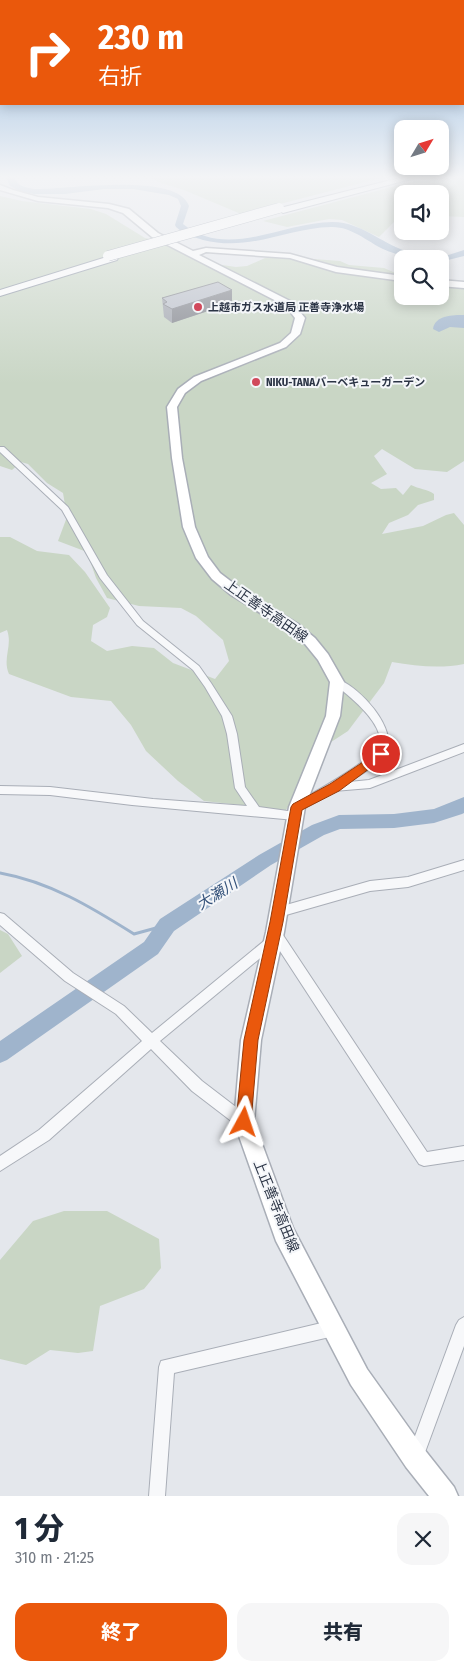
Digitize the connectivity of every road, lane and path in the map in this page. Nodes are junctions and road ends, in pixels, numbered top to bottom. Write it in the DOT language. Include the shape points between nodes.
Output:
graph roads {
  1 [pos="153,245"];
  2 [pos="174,245"];
  3 [pos="193,254"];
  4 [pos="110,257"];
  5 [pos="394,277"];
  6 [pos="449,284"];
  7 [pos="464,285"];
  8 [pos="0,288"];
  9 [pos="0,293"];
  10 [pos="1,449"];
  11 [pos="337,682"];
  12 [pos="464,748"];
  13 [pos="334,787"];
  14 [pos="0,790"];
  15 [pos="255,810"];
  16 [pos="295,817"];
  17 [pos="464,865"];
  18 [pos="0,918"];
  19 [pos="276,928"];
  20 [pos="151,1041"];
  21 [pos="244,1122"];
  22 [pos="464,1153"];
  23 [pos="0,1164"];
  24 [pos="464,1324"];
  25 [pos="334,1328"];
  26 [pos="415,1458"];
  27 [pos="157,1496"];
  28 [pos="445,1496"];
  1 -- 4 [label="highway, bridge"];
  2 -- 3 [label="main road, 上正善寺高田線"];
  3 -- 5 [label="main road" via="206,250 290,256 336,269"];
  3 -- 11 [label="main road, 上正善寺高田線" via="289,304 298,314 301,324 298,334 290,342 204,377 187,387 174,401 177,458 189,527 202,558 216,576 310,641"];
  4 -- 8 [label="highway"];
  4 -- 9 [label="highway"];
  6 -- 7 [label="main road"];
  10 -- 15 [label="street" via="65,509 103,576 140,623 196,668 208,685 226,716 232,734 240,788"];
  11 -- 13 [label="street" via="376,717 384,744 381,754"];
  11 -- 16 [label="main road, 上正善寺高田線" via="333,716"];
  12 -- 13 [label="street" via="370,784"];
  13 -- 16 [label="street"];
  14 -- 15 [label="street" via="21,789 134,802"];
  15 -- 16 [label="street"];
  16 -- 19 [label="main road, 上正善寺高田線"];
  17 -- 19 [label="street" via="408,882 370,886"];
  18 -- 20 [label="street" via="68,977 120,1010"];
  19 -- 20 [label="street"];
  19 -- 21 [label="main road, 上正善寺高田線" via="251,1040"];
  19 -- 22 [label="street" via="424,1159"];
  20 -- 21 [label="street" via="197,1086"];
  20 -- 23 [label="street" via="44,1135"];
  21 -- 25 [label="main road, 上正善寺高田線" via="284,1233"];
  24 -- 26 [label="street"];
  25 -- 26 [label="main road, 上正善寺高田線" via="359,1377"];
  25 -- 27 [label="street" via="167,1368"];
  26 -- 28 [label="main road, 上正善寺高田線"];
}
